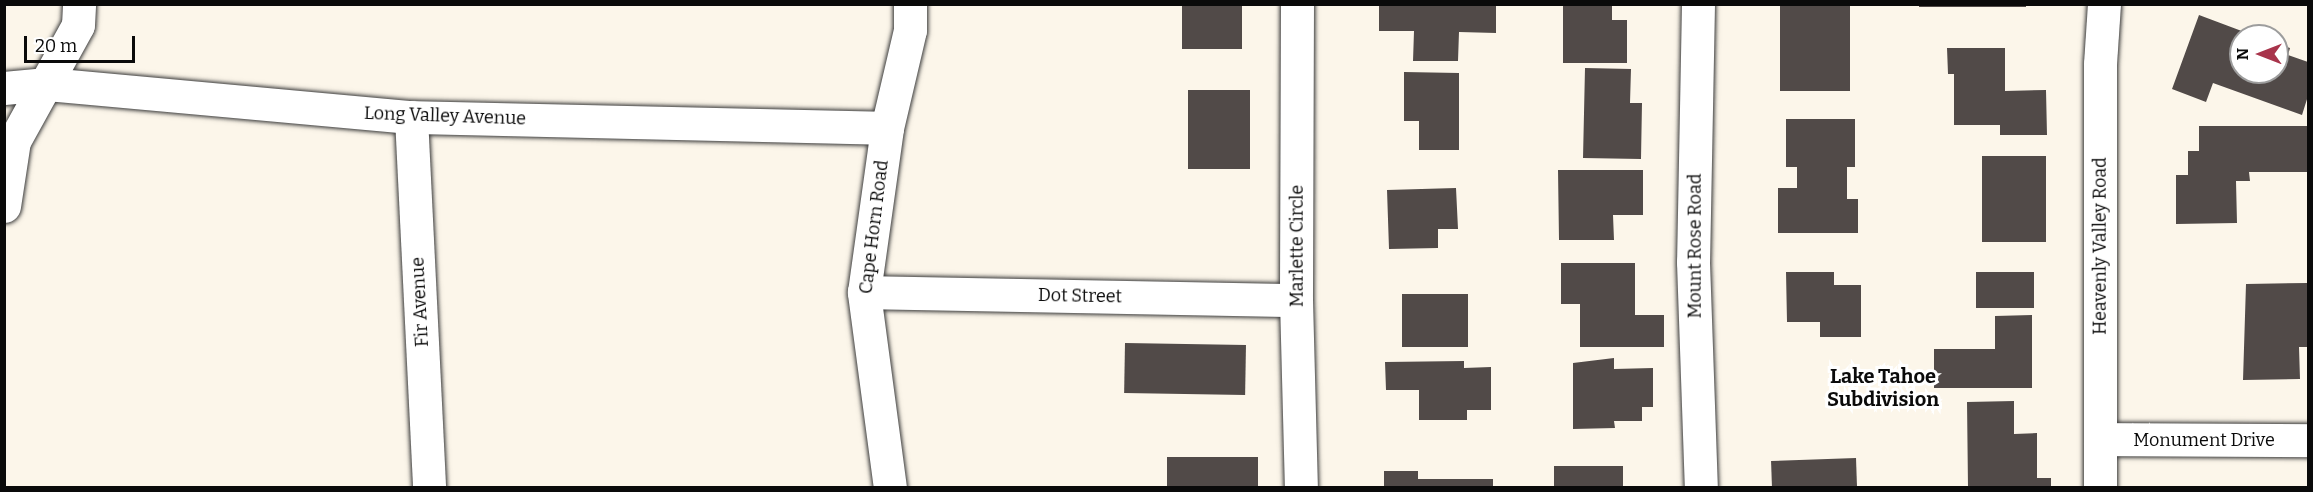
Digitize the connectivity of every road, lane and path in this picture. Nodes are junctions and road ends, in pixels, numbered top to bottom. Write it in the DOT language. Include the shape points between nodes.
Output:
graph roads {
  1 [pos="79,4"];
  2 [pos="910,4"];
  3 [pos="1298,4"];
  4 [pos="1698,4"];
  5 [pos="2104,4"];
  6 [pos="47,84"];
  7 [pos="4,88"];
  8 [pos="411,117"];
  9 [pos="887,128"];
  10 [pos="4,206"];
  11 [pos="864,292"];
  12 [pos="1296,300"];
  13 [pos="2100,439"];
  14 [pos="2308,440"];
  15 [pos="429,488"];
  16 [pos="890,488"];
  17 [pos="1300,488"];
  18 [pos="1701,488"];
  19 [pos="2100,488"];
  1 -- 6 [label="street" via="78,25"];
  2 -- 9 [label="street, Cape Horn Road" via="910,30"];
  3 -- 12 [label="street, Marlette Circle"];
  4 -- 18 [label="street, Mount Rose Road" via="1693,262"];
  5 -- 13 [label="street, Heavenly Valley Road" via="2100,64"];
  6 -- 7 [label="street, Long Valley Avenue"];
  6 -- 8 [label="street, Long Valley Avenue"];
  6 -- 10 [label="street" via="14,141"];
  8 -- 9 [label="street, Long Valley Avenue"];
  8 -- 15 [label="street, Fir Avenue"];
  9 -- 11 [label="street, Cape Horn Road"];
  11 -- 12 [label="street, Dot Street"];
  11 -- 16 [label="street, Cape Horn Road" via="881,447"];
  12 -- 17 [label="street, Marlette Circle"];
  13 -- 14 [label="street, Monument Drive"];
  13 -- 19 [label="street, Heavenly Valley Road"];
}
